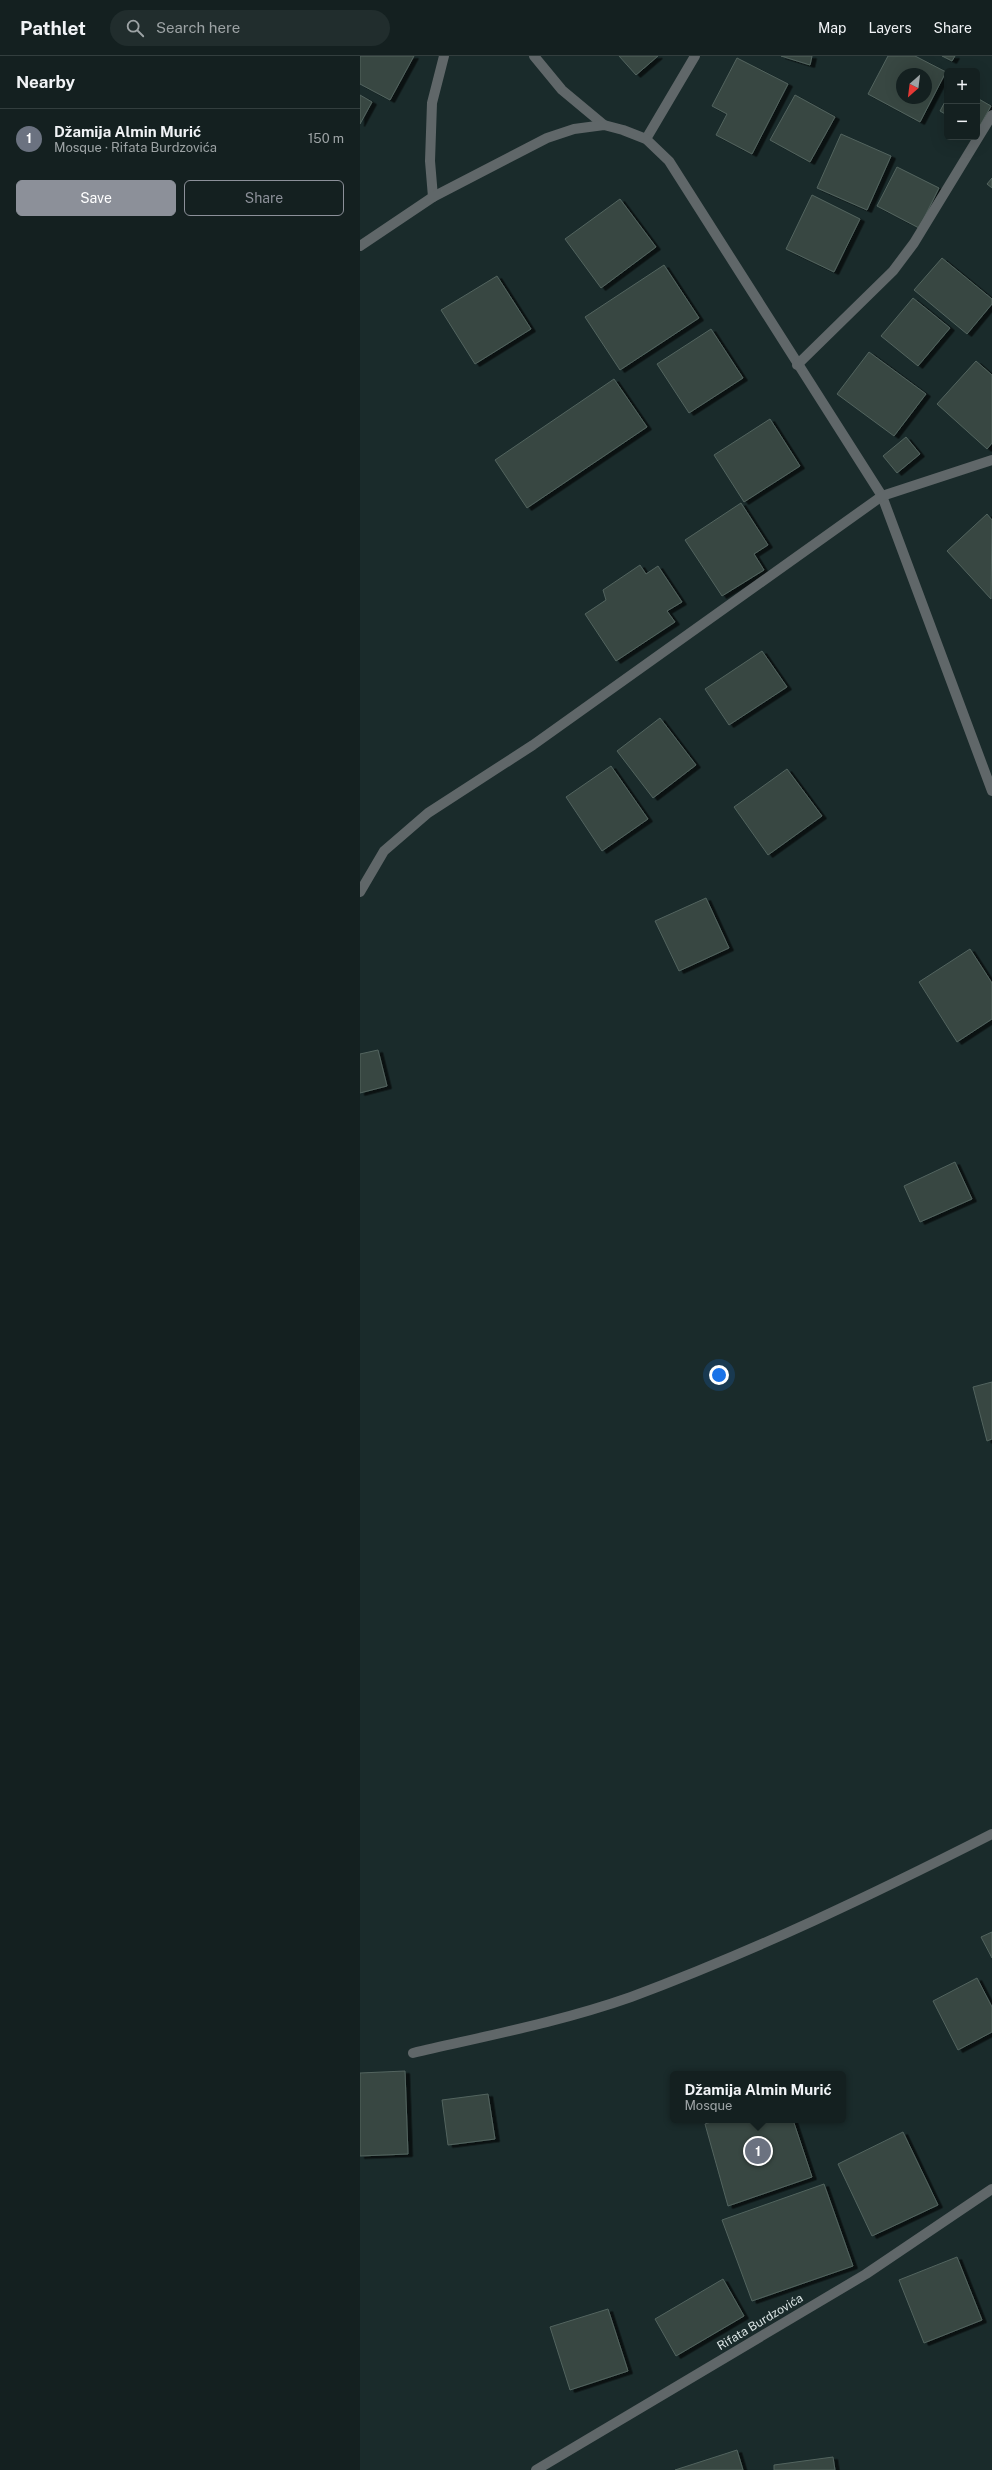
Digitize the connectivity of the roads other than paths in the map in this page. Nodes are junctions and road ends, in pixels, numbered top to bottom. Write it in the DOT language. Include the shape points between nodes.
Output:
graph roads {
  1 [pos="444,56"];
  2 [pos="534,56"];
  3 [pos="695,56"];
  4 [pos="992,116"];
  5 [pos="604,125"];
  6 [pos="646,139"];
  7 [pos="433,197"];
  8 [pos="360,246"];
  9 [pos="797,365"];
  10 [pos="992,460"];
  11 [pos="882,496"];
  12 [pos="992,791"];
  13 [pos="360,892"];
  14 [pos="992,1834"];
  15 [pos="413,2053"];
  16 [pos="992,2189"];
  17 [pos="536,2470"];
  1 -- 7 [label="street" via="432,103 430,161"];
  2 -- 5 [label="street" via="562,90"];
  3 -- 6 [label="street"];
  4 -- 9 [label="street" via="910,249 893,271"];
  5 -- 6 [label="street"];
  5 -- 7 [label="street" via="574,129 548,138"];
  6 -- 9 [label="street" via="669,161"];
  7 -- 8 [label="street"];
  9 -- 11 [label="street"];
  10 -- 11 [label="street"];
  11 -- 12 [label="street"];
  11 -- 13 [label="street" via="533,745 428,813 384,852"];
  14 -- 15 [label="street" via="776,1940 629,1997 530,2026"];
  16 -- 17 [label="street, Rifata Burdzovića" via="866,2274"];
}
